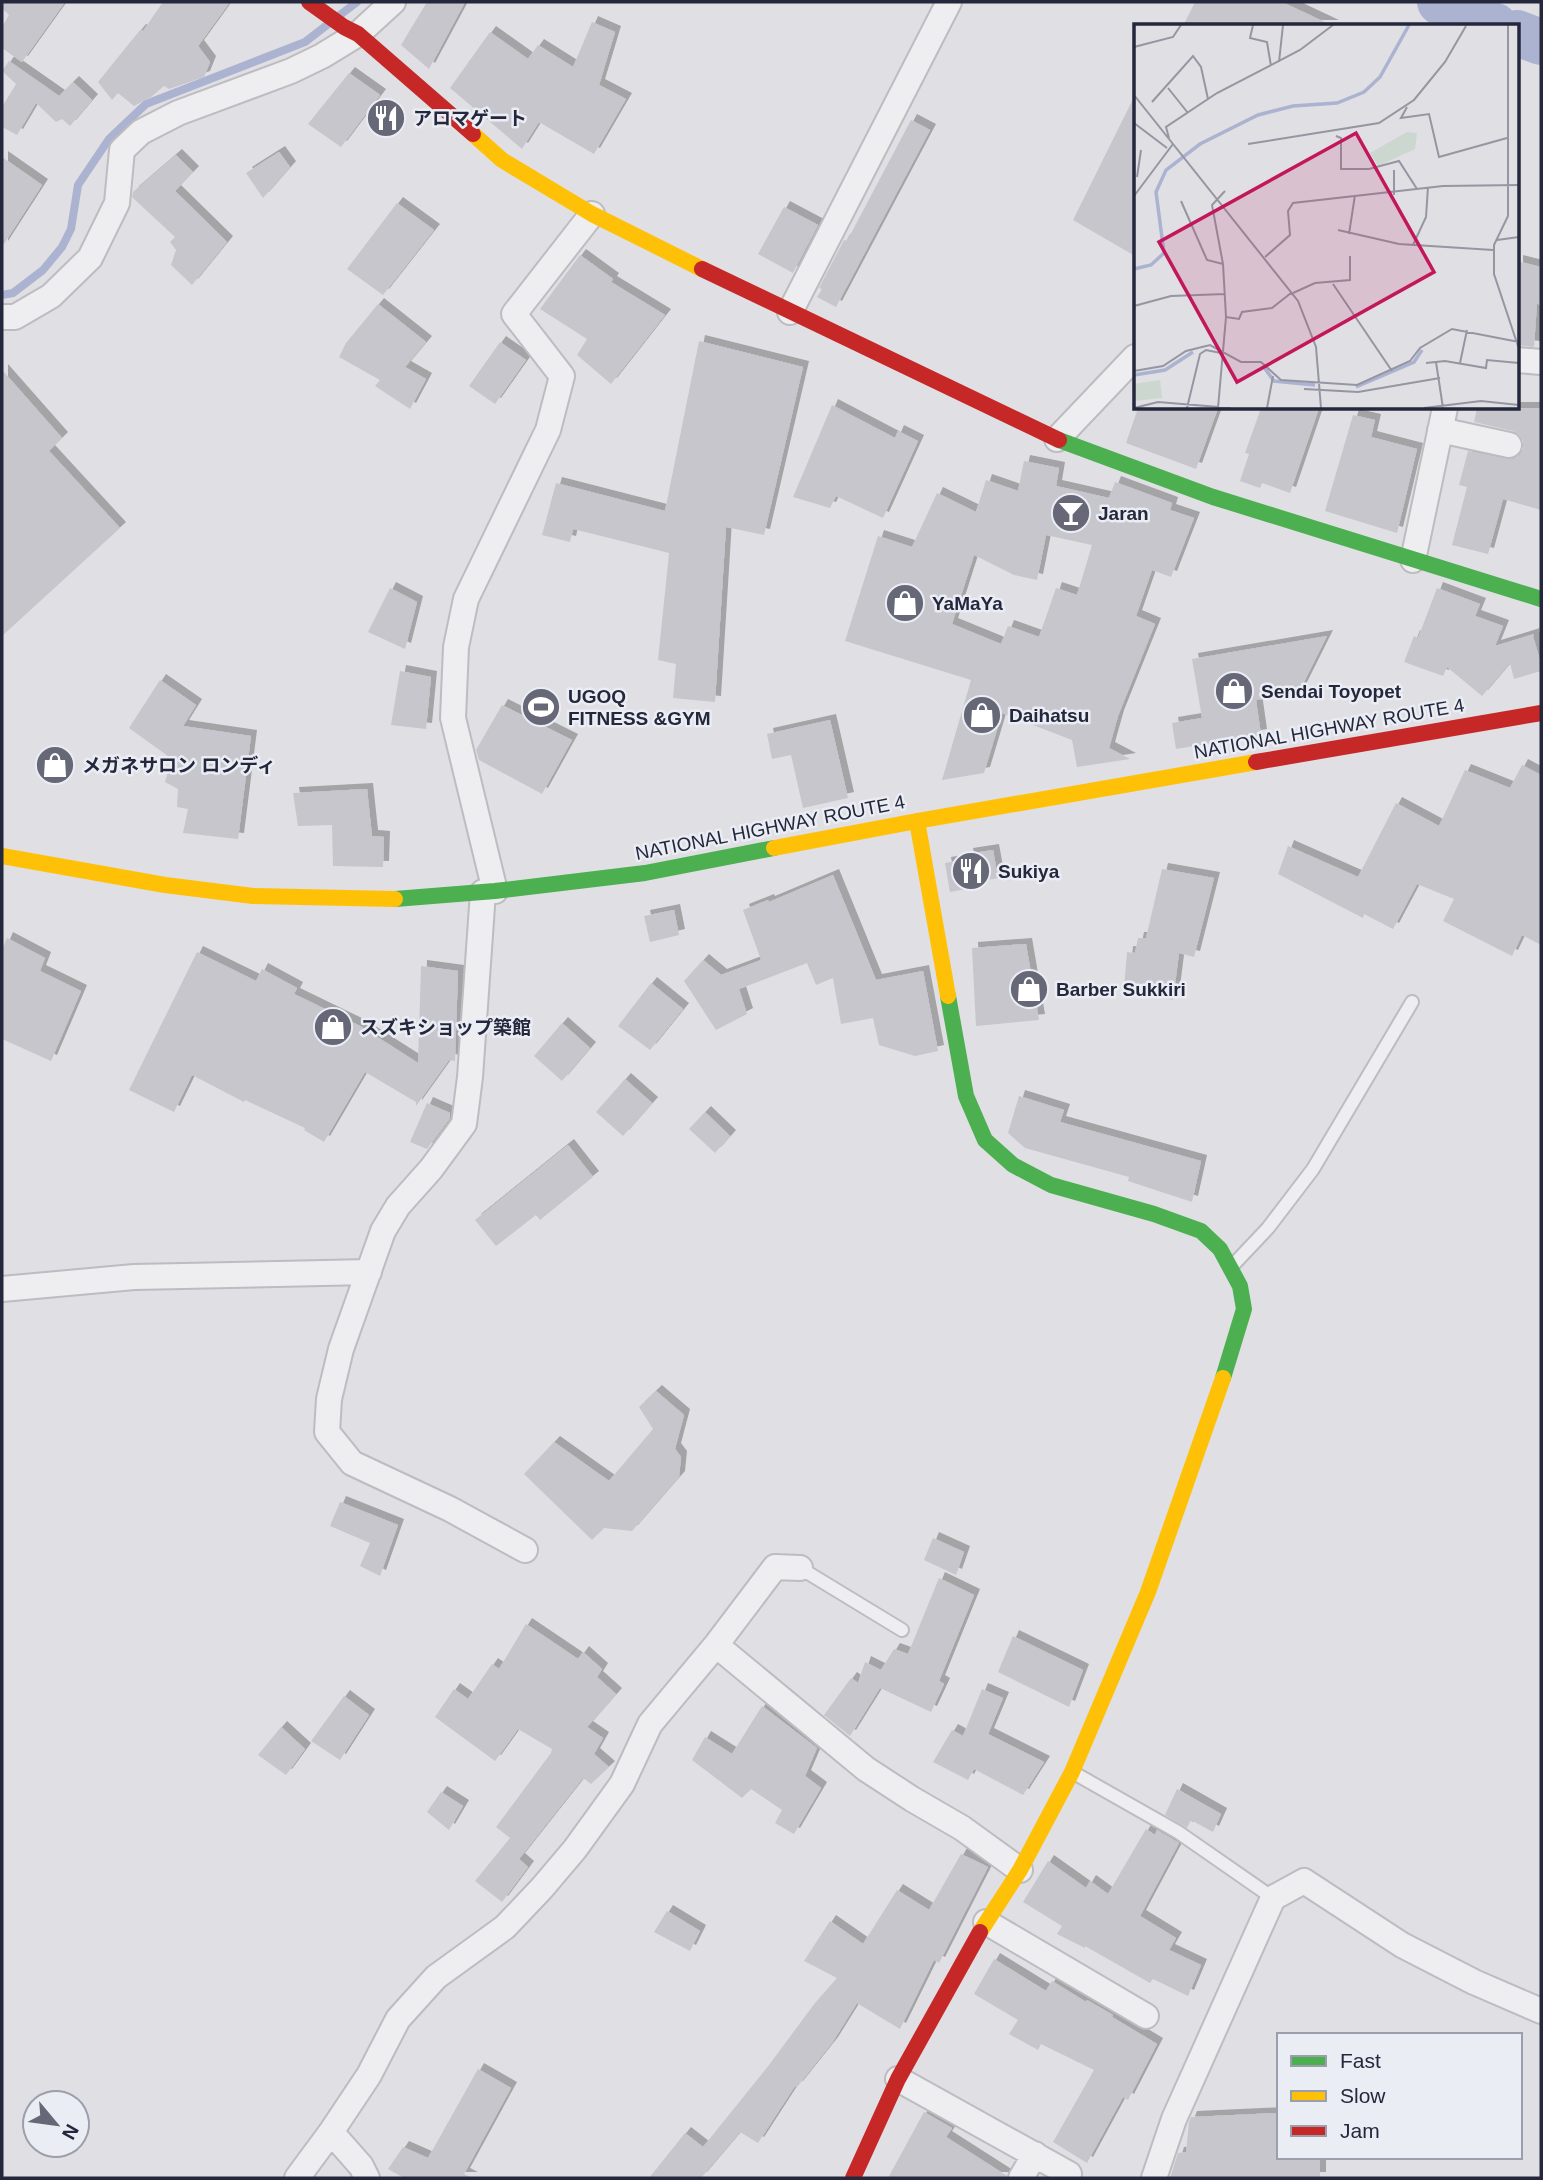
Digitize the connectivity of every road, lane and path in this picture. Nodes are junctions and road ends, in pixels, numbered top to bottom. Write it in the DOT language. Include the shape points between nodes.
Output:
graph roads {
  1 [pos="393,2"];
  2 [pos="949,2"];
  3 [pos="316,5"];
  4 [pos="351,30"];
  5 [pos="592,214"];
  6 [pos="790,312"];
  7 [pos="2,317"];
  8 [pos="1134,358"];
  9 [pos="1518,360"];
  10 [pos="1541,362"];
  11 [pos="1442,419"];
  12 [pos="1057,439"];
  13 [pos="1509,444"];
  14 [pos="1413,560"];
  15 [pos="1541,598"];
  16 [pos="1541,713"];
  17 [pos="917,821"];
  18 [pos="2,856"];
  19 [pos="489,891"];
  20 [pos="1412,1002"];
  21 [pos="1231,1267"];
  22 [pos="369,1272"];
  23 [pos="2,1289"];
  24 [pos="525,1550"];
  25 [pos="800,1569"];
  26 [pos="902,1630"];
  27 [pos="716,1644"];
  28 [pos="1072,1772"];
  29 [pos="1020,1870"];
  30 [pos="1273,1898"];
  31 [pos="986,1922"];
  32 [pos="1541,2011"];
  33 [pos="1146,2016"];
  34 [pos="898,2078"];
  35 [pos="331,2132"];
  36 [pos="1035,2154"];
  37 [pos="1069,2174"];
  38 [pos="296,2178"];
  39 [pos="367,2178"];
  40 [pos="853,2178"];
  41 [pos="1021,2178"];
  42 [pos="1154,2178"];
  1 -- 4 [label="street"];
  2 -- 6 [label="street"];
  3 -- 4 [label="main road"];
  4 -- 5 [label="main road" via="502,160"];
  4 -- 7 [label="street" via="322,56 141,132 122,150 117,203 90,258 51,296 15,317"];
  5 -- 6 [label="main road"];
  5 -- 19 [label="street" via="514,314 562,376 548,430 466,599 456,647 453,718"];
  6 -- 12 [label="main road"];
  8 -- 12 [label="street"];
  9 -- 10 [label="street"];
  11 -- 13 [label="street"];
  11 -- 14 [label="street"];
  12 -- 14 [label="main road" via="1213,497"];
  14 -- 15 [label="main road"];
  16 -- 17 [label="main road, NATIONAL HIGHWAY ROUTE 4"];
  17 -- 19 [label="main road, NATIONAL HIGHWAY ROUTE 4" via="645,873"];
  17 -- 21 [label="main road" via="967,1096 985,1140 1013,1165 1051,1185 1201,1230"];
  18 -- 19 [label="main road, NATIONAL HIGHWAY ROUTE 4" via="165,885 253,895 397,899"];
  19 -- 22 [label="street" via="464,1124 398,1206 383,1231"];
  20 -- 21 [label="lane" via="1313,1169"];
  21 -- 28 [label="main road" via="1244,1310 1237,1338 1148,1592"];
  22 -- 23 [label="street" via="134,1277"];
  22 -- 24 [label="street" via="341,1349 329,1399 327,1432 352,1463"];
  25 -- 26 [label="lane"];
  25 -- 27 [label="street" via="775,1567"];
  27 -- 29 [label="street" via="866,1769"];
  27 -- 35 [label="street" via="650,1724 622,1784 542,1888 505,1927 436,1977 398,2019"];
  28 -- 29 [label="main road"];
  28 -- 30 [label="lane" via="1178,1832"];
  29 -- 31 [label="main road"];
  30 -- 32 [label="street" via="1304,1881 1402,1945"];
  30 -- 42 [label="street" via="1174,2119"];
  31 -- 33 [label="street"];
  31 -- 34 [label="main road"];
  34 -- 36 [label="street"];
  34 -- 40 [label="main road"];
  35 -- 38 [label="street"];
  35 -- 39 [label="street"];
  36 -- 37 [label="street"];
  36 -- 41 [label="street"];
}
